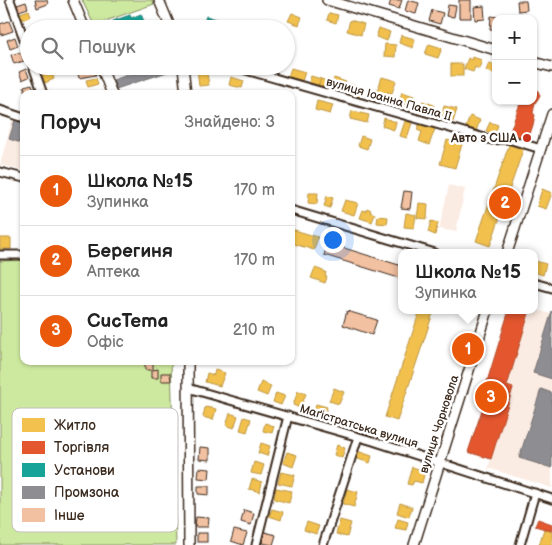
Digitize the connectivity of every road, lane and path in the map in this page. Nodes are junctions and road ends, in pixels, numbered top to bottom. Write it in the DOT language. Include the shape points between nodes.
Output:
graph roads {
  1 [pos="10,0"];
  2 [pos="73,0"];
  3 [pos="159,0"];
  4 [pos="327,0"];
  5 [pos="81,20"];
  6 [pos="167,20"];
  7 [pos="20,28"];
  8 [pos="492,49"];
  9 [pos="537,63"];
  10 [pos="552,68"];
  11 [pos="37,75"];
  12 [pos="105,75"];
  13 [pos="184,75"];
  14 [pos="264,75"];
  15 [pos="42,90"];
  16 [pos="110,90"];
  17 [pos="186,90"];
  18 [pos="0,110"];
  19 [pos="552,114"];
  20 [pos="20,117"];
  21 [pos="541,150"];
  22 [pos="0,172"];
  23 [pos="20,177"];
  24 [pos="295,211"];
  25 [pos="422,249"];
  26 [pos="508,249"];
  27 [pos="0,255"];
  28 [pos="20,255"];
  29 [pos="538,284"];
  30 [pos="552,288"];
  31 [pos="487,314"];
  32 [pos="188,365"];
  33 [pos="188,388"];
  34 [pos="288,416"];
  35 [pos="358,437"];
  36 [pos="440,463"];
  37 [pos="535,494"];
  38 [pos="552,499"];
  39 [pos="189,545"];
  40 [pos="256,545"];
  41 [pos="324,545"];
  42 [pos="414,545"];
  43 [pos="520,545"];
  1 -- 7 [label="street"];
  2 -- 5 [label="main road"];
  3 -- 6 [label="main road"];
  4 -- 8 [label="main road"];
  9 -- 10 [label="main road"];
  11 -- 15 [label="street"];
  12 -- 16 [label="main road"];
  13 -- 17 [label="main road"];
  14 -- 21 [label="street, вулиця Іоанна Павла II" via="492,140 508,138"];
  18 -- 20 [label="street"];
  19 -- 21 [label="main road"];
  21 -- 26 [label="main road"];
  22 -- 23 [label="street"];
  24 -- 25 [label="street"];
  27 -- 28 [label="street"];
  29 -- 30 [label="street"];
  31 -- 36 [label="main road, вулиця Чорновола"];
  32 -- 33 [label="main road"];
  33 -- 34 [label="street, Маґістратська вулиця"];
  33 -- 39 [label="main road"];
  34 -- 35 [label="street, Маґістратська вулиця"];
  34 -- 40 [label="street"];
  35 -- 36 [label="street, Маґістратська вулиця"];
  35 -- 41 [label="street"];
  36 -- 37 [label="street, Маґістратська вулиця"];
  36 -- 42 [label="main road, вулиця Чорновола"];
  37 -- 38 [label="street, Маґістратська вулиця"];
  37 -- 43 [label="street"];
}
